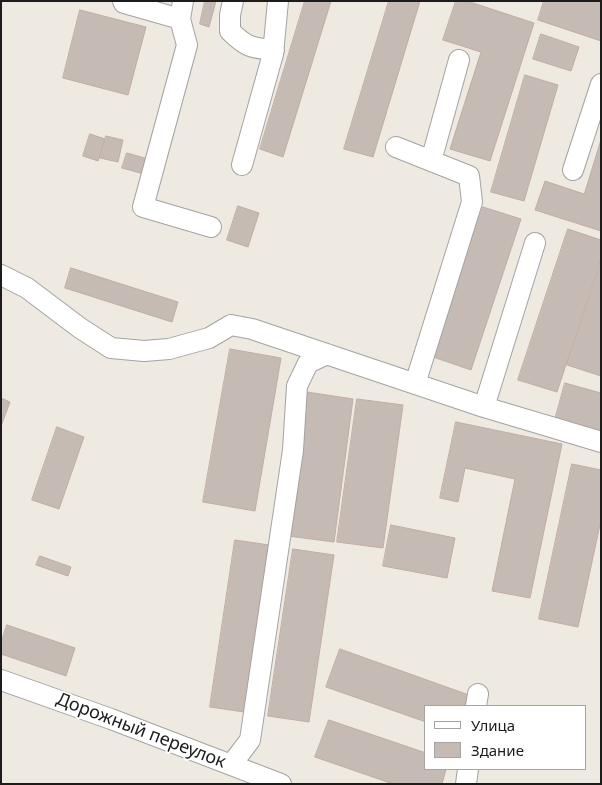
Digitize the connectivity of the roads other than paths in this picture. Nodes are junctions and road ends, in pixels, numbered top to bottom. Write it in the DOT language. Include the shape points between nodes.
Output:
graph roads {
  1 [pos="123,1"];
  2 [pos="233,1"];
  3 [pos="278,1"];
  4 [pos="181,10"];
  5 [pos="274,50"];
  6 [pos="459,60"];
  7 [pos="601,84"];
  8 [pos="396,147"];
  9 [pos="431,161"];
  10 [pos="242,165"];
  11 [pos="573,170"];
  12 [pos="212,227"];
  13 [pos="535,243"];
  14 [pos="1,275"];
  15 [pos="327,354"];
  16 [pos="416,384"];
  17 [pos="484,407"];
  18 [pos="601,442"];
  19 [pos="1,680"];
  20 [pos="231,765"];
  21 [pos="468,770"];
  22 [pos="281,784"];
  23 [pos="466,784"];
  1 -- 4 [label="street"];
  2 -- 5 [label="street" via="230,31 241,42 255,48"];
  3 -- 5 [label="street"];
  4 -- 12 [label="street" via="187,45 143,207"];
  5 -- 10 [label="street"];
  6 -- 9 [label="street"];
  7 -- 11 [label="street"];
  8 -- 9 [label="street"];
  9 -- 16 [label="street" via="469,176 472,202"];
  13 -- 17 [label="street"];
  14 -- 15 [label="street" via="27,288 110,348 144,352 169,349 209,338 231,325"];
  15 -- 16 [label="street"];
  15 -- 20 [label="street" via="308,363 297,386 293,450 250,740"];
  16 -- 17 [label="street"];
  17 -- 18 [label="street"];
  19 -- 20 [label="street, Дорожный переулок"];
  20 -- 22 [label="street, Дорожный переулок"];
  21 -- 23 [label="street"];
}
